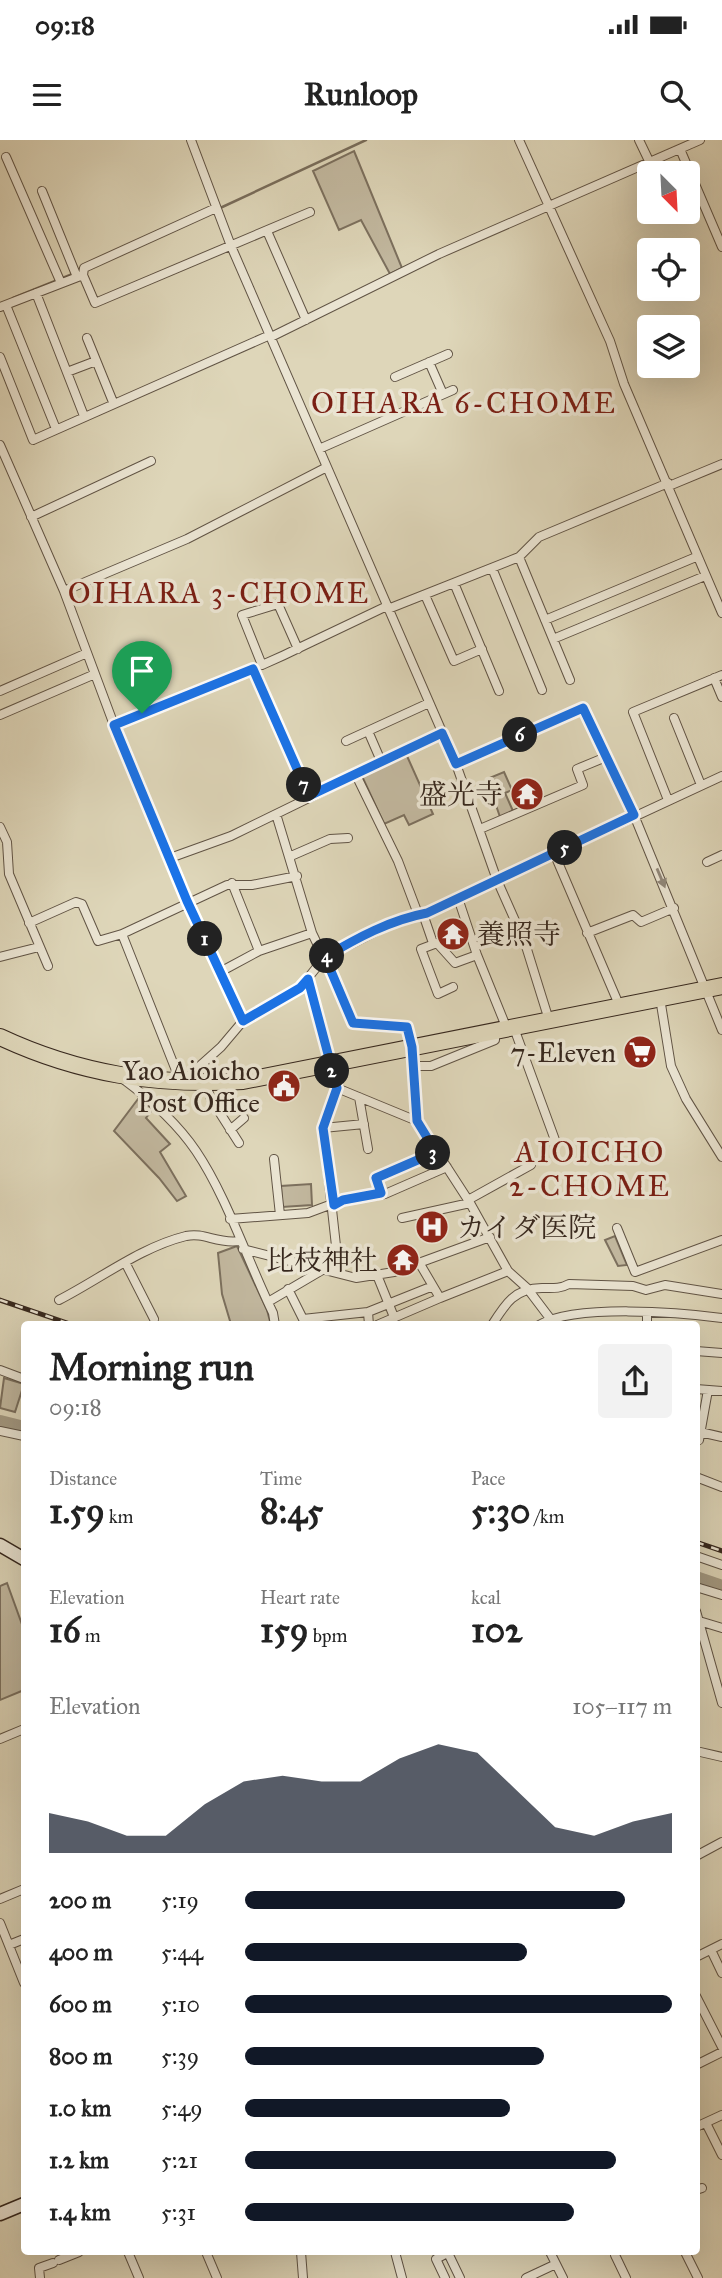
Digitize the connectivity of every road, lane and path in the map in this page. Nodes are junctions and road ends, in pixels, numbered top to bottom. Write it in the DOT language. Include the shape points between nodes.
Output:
graph roads {
  1 [pos="191,140"];
  2 [pos="519,140"];
  3 [pos="639,140"];
  4 [pos="700,140"];
  5 [pos="682,146"];
  6 [pos="6,157"];
  7 [pos="649,161"];
  8 [pos="654,161"];
  9 [pos="637,169"];
  10 [pos="42,191"];
  11 [pos="551,207"];
  12 [pos="216,208"];
  13 [pos="310,212"];
  14 [pos="267,230"];
  15 [pos="231,246"];
  16 [pos="722,247"];
  17 [pos="80,276"];
  18 [pos="61,283"];
  19 [pos="36,293"];
  20 [pos="3,306"];
  21 [pos="306,320"];
  22 [pos="270,336"];
  23 [pos="87,338"];
  24 [pos="448,354"];
  25 [pos="0,357"];
  26 [pos="96,360"];
  27 [pos="429,362"];
  28 [pos="67,372"];
  29 [pos="395,377"];
  30 [pos="453,390"];
  31 [pos="443,394"];
  32 [pos="113,402"];
  33 [pos="84,416"];
  34 [pos="56,429"];
  35 [pos="0,445"];
  36 [pos="319,449"];
  37 [pos="3,460"];
  38 [pos="151,461"];
  39 [pos="722,464"];
  40 [pos="327,467"];
  41 [pos="668,485"];
  42 [pos="31,517"];
  43 [pos="519,557"];
  44 [pos="696,557"];
  45 [pos="492,568"];
  46 [pos="705,576"];
  47 [pos="454,583"];
  48 [pos="64,591"];
  49 [pos="425,595"];
  50 [pos="720,602"];
  51 [pos="388,608"];
  52 [pos="722,613"];
  53 [pos="545,620"];
  54 [pos="553,639"];
  55 [pos="298,649"];
  56 [pos="482,649"];
  57 [pos="87,653"];
  58 [pos="95,674"];
  59 [pos="718,677"];
  60 [pos="570,680"];
  61 [pos="542,690"];
  62 [pos="0,691"];
  63 [pos="499,691"];
  64 [pos="722,697"];
  65 [pos="429,703"];
  66 [pos="0,715"];
  67 [pos="674,718"];
  68 [pos="114,725"];
  69 [pos="368,731"];
  70 [pos="442,733"];
  71 [pos="346,741"];
  72 [pos="606,757"];
  73 [pos="381,761"];
  74 [pos="456,764"];
  75 [pos="355,773"];
  76 [pos="722,776"];
  77 [pos="463,783"];
  78 [pos="701,785"];
  79 [pos="437,795"];
  80 [pos="309,796"];
  81 [pos="668,800"];
  82 [pos="276,814"];
  83 [pos="634,815"];
  84 [pos="0,827"];
  85 [pos="480,829"];
  86 [pos="348,838"];
  87 [pos="554,853"];
  88 [pos="722,855"];
  89 [pos="290,856"];
  90 [pos="170,858"];
  91 [pos="707,862"];
  92 [pos="296,876"];
  93 [pos="497,880"];
  94 [pos="232,883"];
  95 [pos="458,898"];
  96 [pos="187,901"];
  97 [pos="674,908"];
  98 [pos="421,914"];
  99 [pos="29,923"];
  100 [pos="312,933"];
  101 [pos="587,933"];
  102 [pos="122,934"];
  103 [pos="433,943"];
  104 [pos="39,947"];
  105 [pos="259,951"];
  106 [pos="477,956"];
  107 [pos="0,957"];
  108 [pos="324,957"];
  109 [pos="48,966"];
  110 [pos="220,972"];
  111 [pos="308,979"];
  112 [pos="722,986"];
  113 [pos="453,987"];
  114 [pos="704,989"];
  115 [pos="660,998"];
  116 [pos="620,1007"];
  117 [pos="549,1020"];
  118 [pos="243,1021"];
  119 [pos="506,1029"];
  120 [pos="722,1030"];
  121 [pos="0,1037"];
  122 [pos="412,1047"];
  123 [pos="330,1062"];
  124 [pos="412,1066"];
  125 [pos="122,1077"];
  126 [pos="181,1083"];
  127 [pos="205,1083"];
  128 [pos="337,1088"];
  129 [pos="359,1097"];
  130 [pos="244,1118"];
  131 [pos="417,1121"];
  132 [pos="364,1124"];
  133 [pos="323,1128"];
  134 [pos="230,1130"];
  135 [pos="555,1140"];
  136 [pos="239,1143"];
  137 [pos="368,1149"];
  138 [pos="436,1152"];
  139 [pos="722,1157"];
  140 [pos="274,1158"];
  141 [pos="531,1165"];
  142 [pos="447,1167"];
  143 [pos="381,1193"];
  144 [pos="469,1201"];
  145 [pos="334,1205"];
  146 [pos="280,1215"];
  147 [pos="402,1218"];
  148 [pos="230,1219"];
  149 [pos="617,1228"];
  150 [pos="491,1237"];
  151 [pos="722,1240"];
  152 [pos="241,1245"];
  153 [pos="126,1264"];
  154 [pos="420,1264"];
  155 [pos="324,1269"];
  156 [pos="508,1271"];
  157 [pos="635,1272"];
  158 [pos="340,1273"];
  159 [pos="377,1275"];
  160 [pos="432,1286"];
  161 [pos="638,1287"];
  162 [pos="527,1288"];
  163 [pos="288,1289"];
  164 [pos="722,1294"];
  165 [pos="440,1298"];
  166 [pos="59,1300"];
  167 [pos="268,1302"];
  168 [pos="389,1305"];
  169 [pos="368,1312"];
  170 [pos="647,1313"];
  171 [pos="394,1317"];
  172 [pos="722,1318"];
  173 [pos="153,1319"];
  174 [pos="274,1321"];
  175 [pos="369,1321"];
  176 [pos="386,1321"];
  177 [pos="495,1321"];
  178 [pos="551,1321"];
  179 [pos="557,1321"];
  180 [pos="647,1321"];
  181 [pos="700,1351"];
  182 [pos="722,1353"];
  183 [pos="0,1370"];
  184 [pos="21,1378"];
  185 [pos="700,1389"];
  186 [pos="708,1390"];
  187 [pos="722,1391"];
  188 [pos="0,1431"];
  189 [pos="21,1435"];
  190 [pos="722,1437"];
  191 [pos="700,1479"];
  192 [pos="722,1488"];
  193 [pos="0,1545"];
  194 [pos="21,1557"];
  195 [pos="700,1557"];
  196 [pos="722,1565"];
  197 [pos="700,1588"];
  198 [pos="722,1595"];
  199 [pos="700,1621"];
  200 [pos="700,1625"];
  201 [pos="722,1628"];
  202 [pos="710,1660"];
  203 [pos="722,1663"];
  204 [pos="721,1698"];
  205 [pos="21,1730"];
  206 [pos="0,1740"];
  207 [pos="700,1752"];
  208 [pos="722,1757"];
  209 [pos="722,1842"];
  210 [pos="700,1854"];
  211 [pos="21,1890"];
  212 [pos="0,1899"];
  213 [pos="0,1923"];
  214 [pos="21,1940"];
  215 [pos="722,1944"];
  216 [pos="9,1945"];
  217 [pos="711,1950"];
  218 [pos="700,1955"];
  219 [pos="722,1973"];
  220 [pos="21,1975"];
  221 [pos="700,2004"];
  222 [pos="722,2049"];
  223 [pos="700,2063"];
  224 [pos="722,2115"];
  225 [pos="706,2123"];
  226 [pos="700,2125"];
  227 [pos="722,2155"];
  228 [pos="21,2205"];
  229 [pos="0,2214"];
  230 [pos="72,2255"];
  231 [pos="129,2255"];
  232 [pos="207,2255"];
  233 [pos="301,2255"];
  234 [pos="396,2255"];
  235 [pos="445,2255"];
  236 [pos="450,2255"];
  237 [pos="552,2255"];
  238 [pos="615,2255"];
  239 [pos="686,2255"];
  240 [pos="556,2264"];
  241 [pos="39,2278"];
  242 [pos="139,2278"];
  243 [pos="217,2278"];
  244 [pos="303,2278"];
  245 [pos="402,2278"];
  246 [pos="445,2278"];
  247 [pos="460,2278"];
  248 [pos="526,2278"];
  249 [pos="563,2278"];
  250 [pos="626,2278"];
  251 [pos="698,2278"];
  1 -- 12 [label="street"];
  2 -- 11 [label="street"];
  3 -- 7 [label="street"];
  4 -- 5 [label="street"];
  5 -- 8 [label="street"];
  5 -- 16 [label="street"];
  6 -- 18 [label="street"];
  9 -- 11 [label="street"];
  10 -- 17 [label="street"];
  11 -- 21 [label="street" via="439,254"];
  11 -- 41 [label="street"];
  12 -- 15 [label="street"];
  12 -- 17 [label="street" via="84,268"];
  13 -- 14 [label="street"];
  14 -- 15 [label="street"];
  14 -- 21 [label="street"];
  15 -- 17 [label="street" via="95,303"];
  15 -- 22 [label="street"];
  17 -- 18 [label="street"];
  18 -- 19 [label="street"];
  19 -- 20 [label="street"];
  19 -- 28 [label="street"];
  20 -- 34 [label="street"];
  21 -- 22 [label="street"];
  22 -- 32 [label="street"];
  22 -- 36 [label="street"];
  23 -- 26 [label="street"];
  24 -- 27 [label="street"];
  25 -- 34 [label="street" via="33,440"];
  26 -- 28 [label="street"];
  26 -- 32 [label="street"];
  27 -- 29 [label="street"];
  27 -- 31 [label="street"];
  28 -- 33 [label="street"];
  30 -- 31 [label="street"];
  31 -- 36 [label="street"];
  32 -- 33 [label="street"];
  33 -- 34 [label="street"];
  35 -- 37 [label="street"];
  36 -- 40 [label="street"];
  37 -- 42 [label="street"];
  38 -- 42 [label="street"];
  39 -- 41 [label="street"];
  40 -- 48 [label="street" via="187,538"];
  40 -- 51 [label="street"];
  41 -- 43 [label="street" via="539,537"];
  41 -- 44 [label="street"];
  42 -- 48 [label="street"];
  43 -- 45 [label="street"];
  43 -- 53 [label="street"];
  44 -- 46 [label="street"];
  44 -- 53 [label="street"];
  45 -- 47 [label="street"];
  45 -- 61 [label="street"];
  46 -- 50 [label="street"];
  46 -- 54 [label="street"];
  47 -- 49 [label="street"];
  47 -- 56 [label="street"];
  48 -- 57 [label="street"];
  49 -- 51 [label="street"];
  49 -- 56 [label="street" via="454,661"];
  50 -- 52 [label="street"];
  51 -- 55 [label="street"];
  51 -- 65 [label="street"];
  53 -- 54 [label="street"];
  54 -- 60 [label="street"];
  55 -- 55 [label="street" via="278,604 242,615 262,665"];
  56 -- 63 [label="street"];
  57 -- 58 [label="street"];
  57 -- 62 [label="street"];
  58 -- 66 [label="street"];
  58 -- 68 [label="street"];
  59 -- 64 [label="street"];
  59 -- 81 [label="street" via="632,712"];
  65 -- 69 [label="street"];
  65 -- 70 [label="street"];
  67 -- 78 [label="street"];
  68 -- 80 [label="street" via="253,669"];
  68 -- 90 [label="street"];
  69 -- 71 [label="street"];
  69 -- 73 [label="street"];
  70 -- 73 [label="street"];
  70 -- 74 [label="street"];
  72 -- 74 [label="street" via="583,708"];
  72 -- 83 [label="street"];
  72 -- 85 [label="street" via="577,769 583,785"];
  73 -- 75 [label="street"];
  74 -- 77 [label="street"];
  75 -- 80 [label="street"];
  75 -- 98 [label="street"];
  76 -- 78 [label="street"];
  77 -- 79 [label="street"];
  77 -- 85 [label="street"];
  78 -- 81 [label="street"];
  80 -- 82 [label="street"];
  81 -- 83 [label="street"];
  82 -- 89 [label="street"];
  82 -- 90 [label="street"];
  83 -- 87 [label="street"];
  83 -- 97 [label="street, one-way"];
  84 -- 99 [label="street" via="7,842 9,874"];
  85 -- 93 [label="street"];
  86 -- 89 [label="street" via="330,839"];
  87 -- 93 [label="street"];
  87 -- 101 [label="street"];
  88 -- 91 [label="street"];
  89 -- 92 [label="street"];
  90 -- 96 [label="street"];
  92 -- 94 [label="street" via="252,885"];
  92 -- 100 [label="street"];
  93 -- 95 [label="street"];
  93 -- 117 [label="street" via="525,943"];
  94 -- 96 [label="street"];
  94 -- 105 [label="street"];
  95 -- 98 [label="street"];
  95 -- 106 [label="street"];
  96 -- 102 [label="street"];
  96 -- 110 [label="street"];
  97 -- 101 [label="street" via="641,922 633,915"];
  97 -- 114 [label="street"];
  98 -- 103 [label="street"];
  98 -- 108 [label="street" via="402,918"];
  99 -- 102 [label="street" via="76,902 82,904 98,941"];
  99 -- 104 [label="street"];
  100 -- 105 [label="street"];
  100 -- 108 [label="street"];
  101 -- 116 [label="street"];
  102 -- 126 [label="street"];
  103 -- 106 [label="street" via="455,962"];
  103 -- 113 [label="street" via="421,949 438,994"];
  104 -- 107 [label="street"];
  104 -- 109 [label="street"];
  105 -- 110 [label="street"];
  106 -- 119 [label="street"];
  108 -- 111 [label="street"];
  108 -- 122 [label="street" via="353,1023 407,1027"];
  110 -- 118 [label="street"];
  111 -- 118 [label="street"];
  111 -- 123 [label="street"];
  112 -- 114 [label="highway"];
  114 -- 115 [label="highway"];
  114 -- 120 [label="street"];
  115 -- 116 [label="highway"];
  115 -- 139 [label="street" via="671,1066"];
  116 -- 117 [label="highway"];
  117 -- 119 [label="highway"];
  118 -- 126 [label="street"];
  119 -- 122 [label="highway"];
  119 -- 124 [label="street" via="495,1040 431,1066"];
  119 -- 135 [label="street"];
  121 -- 125 [label="highway" via="85,1070"];
  122 -- 123 [label="highway"];
  122 -- 124 [label="street"];
  123 -- 127 [label="highway" via="243,1081"];
  123 -- 128 [label="street"];
  124 -- 131 [label="street"];
  125 -- 126 [label="highway"];
  125 -- 148 [label="street" via="154,1102 196,1150"];
  126 -- 127 [label="highway"];
  127 -- 134 [label="street"];
  128 -- 129 [label="street"];
  128 -- 133 [label="street"];
  129 -- 131 [label="street"];
  129 -- 132 [label="street"];
  130 -- 134 [label="street"];
  131 -- 138 [label="street"];
  132 -- 133 [label="street"];
  132 -- 137 [label="street"];
  133 -- 145 [label="street"];
  134 -- 136 [label="street"];
  138 -- 142 [label="street"];
  138 -- 143 [label="street" via="376,1178"];
  140 -- 146 [label="street"];
  141 -- 144 [label="street"];
  142 -- 143 [label="street"];
  142 -- 144 [label="street"];
  143 -- 145 [label="street"];
  144 -- 147 [label="street"];
  144 -- 150 [label="street"];
  145 -- 146 [label="street"];
  145 -- 158 [label="street"];
  146 -- 148 [label="street"];
  148 -- 152 [label="street"];
  149 -- 157 [label="street"];
  150 -- 154 [label="street"];
  150 -- 156 [label="street"];
  151 -- 157 [label="street"];
  152 -- 153 [label="street" via="189,1236"];
  152 -- 155 [label="street"];
  152 -- 167 [label="street"];
  153 -- 166 [label="street"];
  153 -- 173 [label="street"];
  154 -- 159 [label="street"];
  154 -- 160 [label="street"];
  155 -- 158 [label="street"];
  155 -- 163 [label="street"];
  156 -- 162 [label="street"];
  156 -- 165 [label="street"];
  157 -- 161 [label="street"];
  158 -- 159 [label="street" via="356,1278"];
  159 -- 168 [label="street"];
  160 -- 165 [label="street"];
  160 -- 168 [label="street"];
  161 -- 162 [label="street" via="569,1284"];
  161 -- 164 [label="street" via="646,1290 665,1285"];
  162 -- 177 [label="street" via="507,1302"];
  162 -- 178 [label="street"];
  163 -- 167 [label="street"];
  163 -- 169 [label="street" via="303,1319"];
  165 -- 171 [label="street"];
  167 -- 174 [label="street"];
  168 -- 169 [label="street"];
  168 -- 171 [label="street"];
  169 -- 175 [label="street"];
  170 -- 172 [label="street"];
  170 -- 179 [label="street" via="596,1313"];
  170 -- 180 [label="street"];
  171 -- 176 [label="street"];
  181 -- 182 [label="street"];
  183 -- 184 [label="street"];
  185 -- 186 [label="street"];
  186 -- 187 [label="street"];
  186 -- 190 [label="street" via="700,1436"];
  188 -- 189 [label="street"];
  191 -- 192 [label="street"];
  193 -- 194 [label="street"];
  195 -- 196 [label="street"];
  197 -- 198 [label="street"];
  199 -- 201 [label="street"];
  200 -- 202 [label="street"];
  202 -- 203 [label="street"];
  202 -- 204 [label="street"];
  205 -- 206 [label="street"];
  207 -- 208 [label="street"];
  209 -- 210 [label="street"];
  211 -- 212 [label="street"];
  213 -- 216 [label="street"];
  214 -- 216 [label="street"];
  215 -- 217 [label="street"];
  216 -- 220 [label="street"];
  217 -- 218 [label="street"];
  217 -- 219 [label="street"];
  221 -- 222 [label="street"];
  222 -- 223 [label="street"];
  224 -- 225 [label="street"];
  225 -- 226 [label="street"];
  225 -- 227 [label="street"];
  228 -- 229 [label="street"];
  230 -- 241 [label="street" via="39,2268"];
  231 -- 242 [label="street"];
  232 -- 243 [label="street"];
  233 -- 244 [label="street"];
  234 -- 245 [label="street"];
  235 -- 246 [label="street" via="436,2259"];
  236 -- 247 [label="street"];
  237 -- 240 [label="street"];
  238 -- 250 [label="street"];
  239 -- 251 [label="street"];
  240 -- 248 [label="street"];
  240 -- 249 [label="street"];
}
